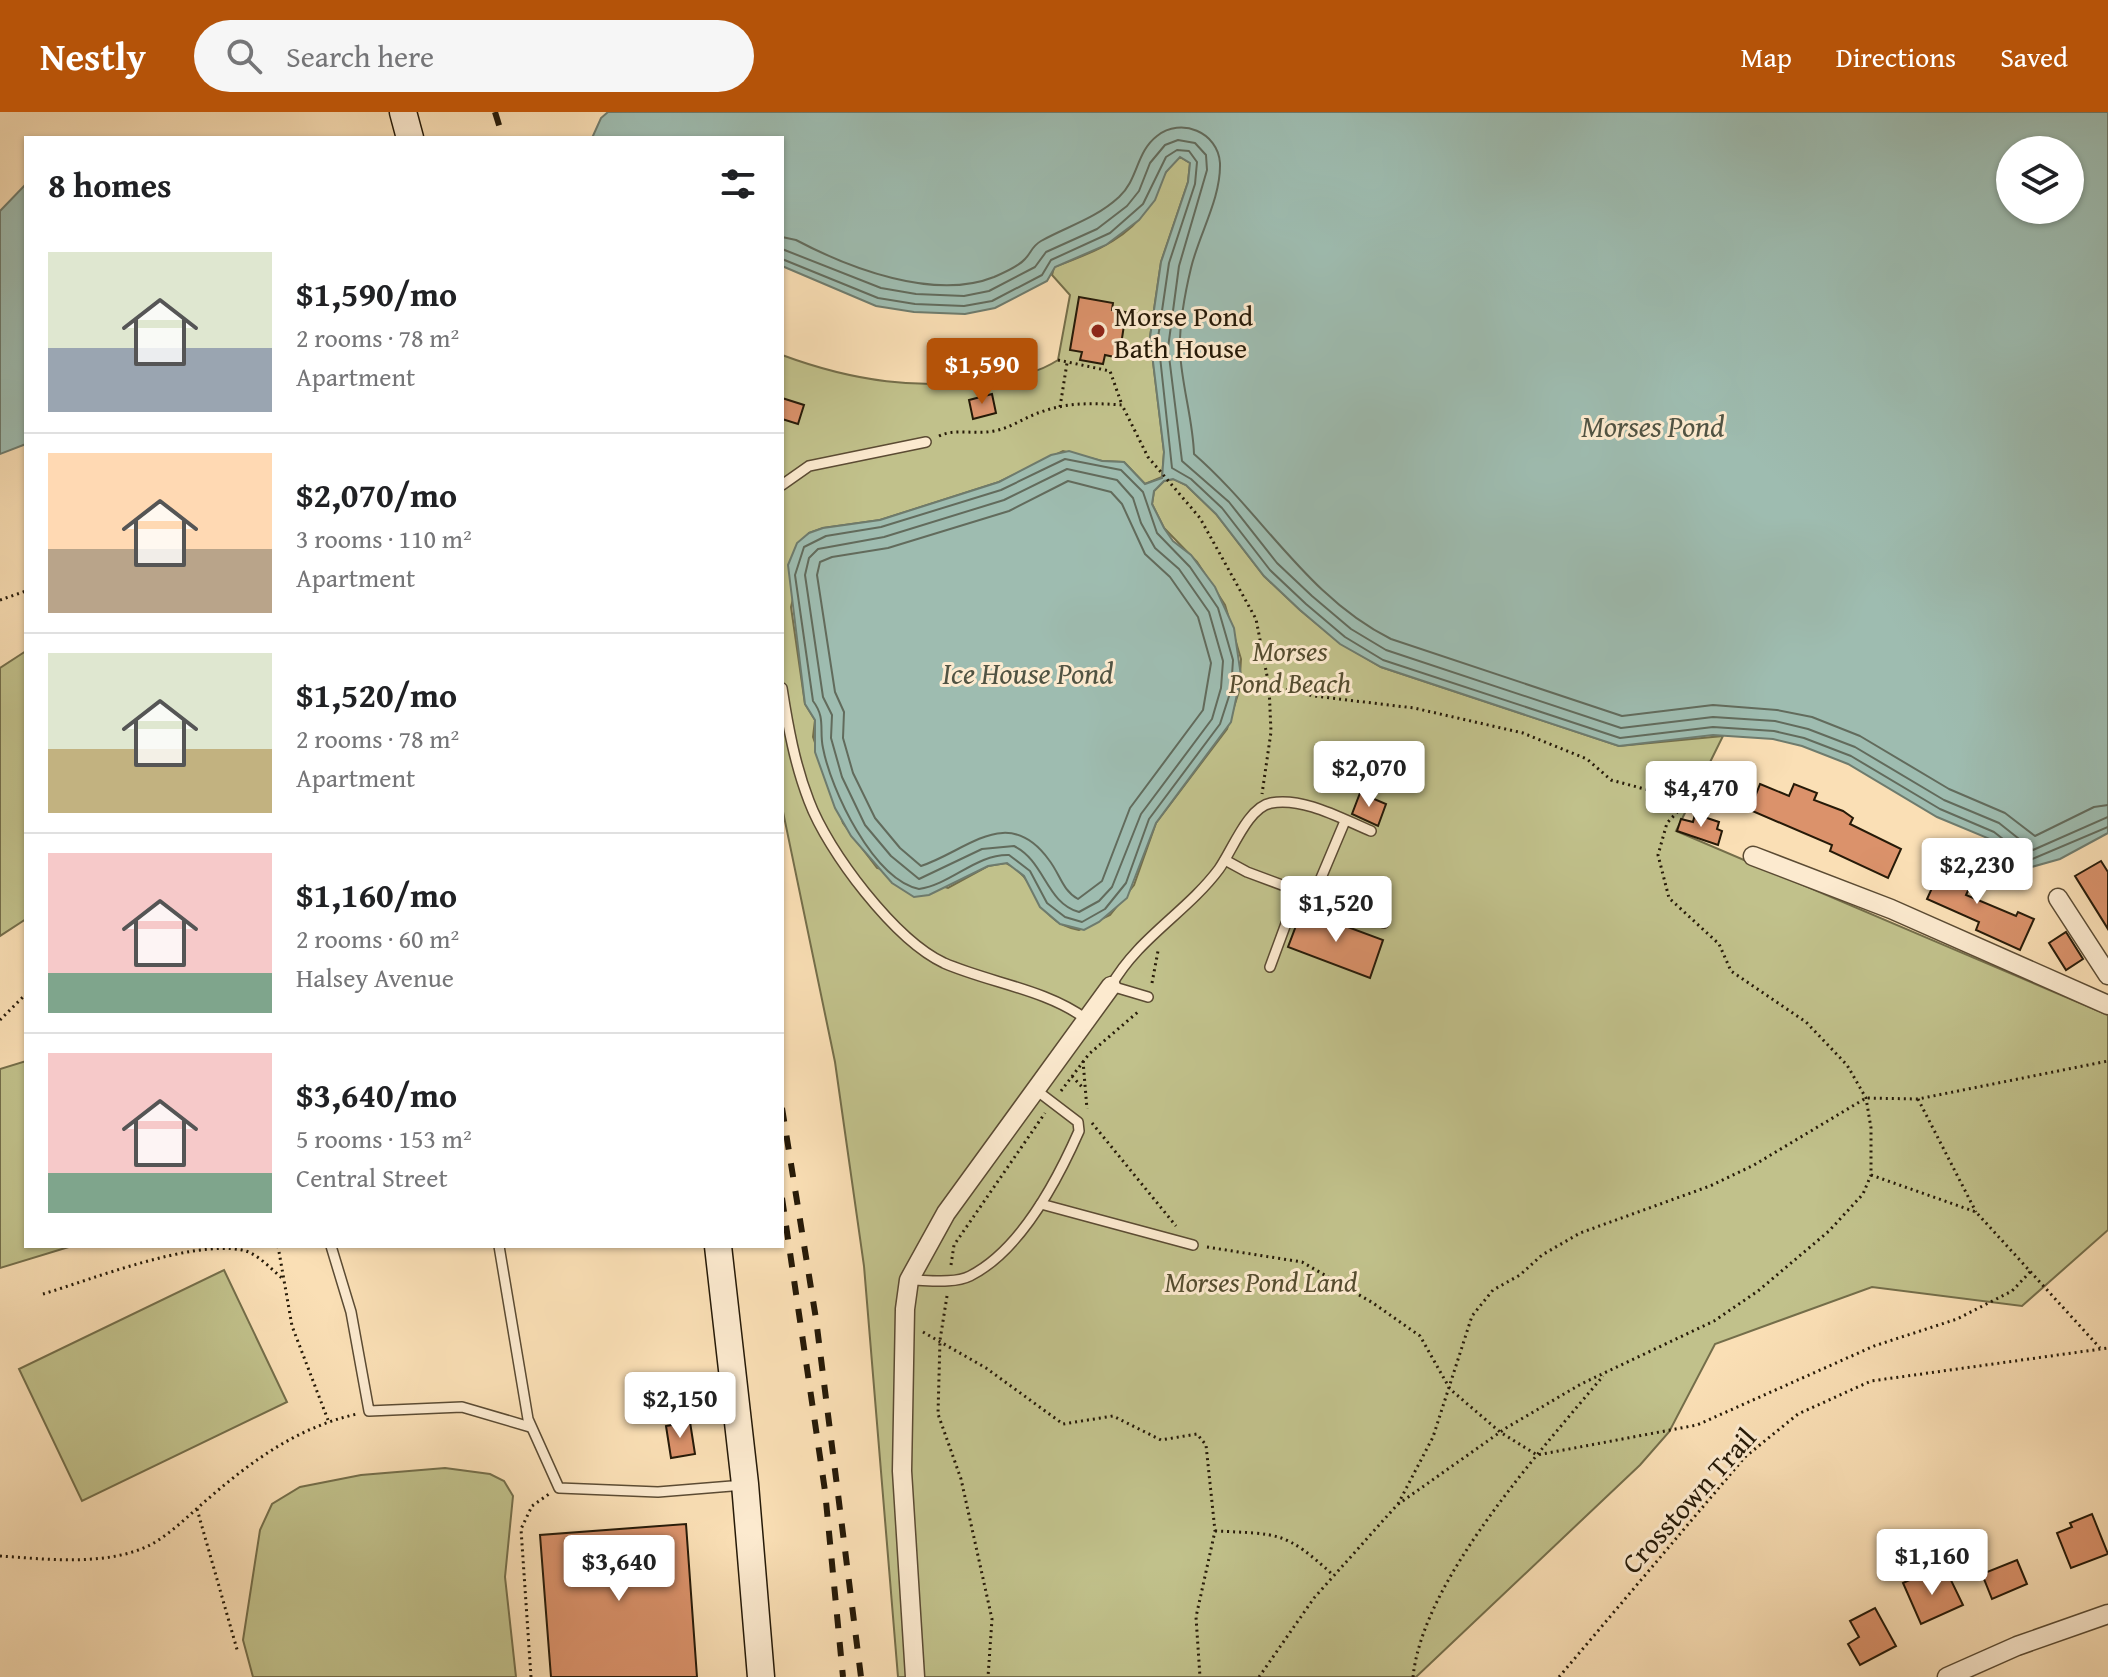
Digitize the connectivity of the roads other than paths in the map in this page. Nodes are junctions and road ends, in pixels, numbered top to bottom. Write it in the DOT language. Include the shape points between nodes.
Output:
graph roads {
  1 [pos="403,112"];
  2 [pos="409,136"];
  3 [pos="926,442"];
  4 [pos="784,484"];
  5 [pos="784,699"];
  6 [pos="1345,821"];
  7 [pos="1371,831"];
  8 [pos="1753,856"];
  9 [pos="1225,860"];
  10 [pos="1298,891"];
  11 [pos="1313,897"];
  12 [pos="2058,898"];
  13 [pos="1384,923"];
  14 [pos="1270,967"];
  15 [pos="2108,975"];
  16 [pos="1111,986"];
  17 [pos="1148,997"];
  18 [pos="2108,1005"];
  19 [pos="1086,1019"];
  20 [pos="1036,1090"];
  21 [pos="1041,1204"];
  22 [pos="1193,1245"];
  23 [pos="332,1248"];
  24 [pos="499,1248"];
  25 [pos="718,1248"];
  26 [pos="909,1280"];
  27 [pos="530,1427"];
  28 [pos="745,1484"];
  29 [pos="2108,1614"];
  30 [pos="761,1677"];
  31 [pos="915,1677"];
  32 [pos="1947,1677"];
  1 -- 2 [label="main road"];
  3 -- 4 [label="lane" via="809,466"];
  5 -- 19 [label="lane" via="810,803 832,843 894,927 942,962 1058,1003"];
  6 -- 7 [label="lane"];
  6 -- 9 [label="lane" via="1302,806 1264,805"];
  6 -- 11 [label="lane"];
  8 -- 18 [label="street" via="1891,909"];
  9 -- 10 [label="lane"];
  9 -- 16 [label="lane" via="1133,952"];
  10 -- 11 [label="lane"];
  10 -- 14 [label="lane"];
  11 -- 13 [label="lane"];
  12 -- 15 [label="street"];
  16 -- 17 [label="lane"];
  16 -- 19 [label="street"];
  19 -- 20 [label="street"];
  20 -- 21 [label="lane" via="1078,1122 1079,1131"];
  20 -- 26 [label="street" via="933,1232"];
  21 -- 22 [label="lane"];
  21 -- 26 [label="lane" via="1016,1239 969,1277"];
  23 -- 27 [label="lane" via="351,1312 369,1411 462,1407"];
  24 -- 27 [label="lane"];
  25 -- 28 [label="main road"];
  26 -- 31 [label="street" via="902,1471"];
  27 -- 28 [label="lane" via="559,1488 658,1492"];
  28 -- 30 [label="main road"];
  29 -- 32 [label="street"];
}
